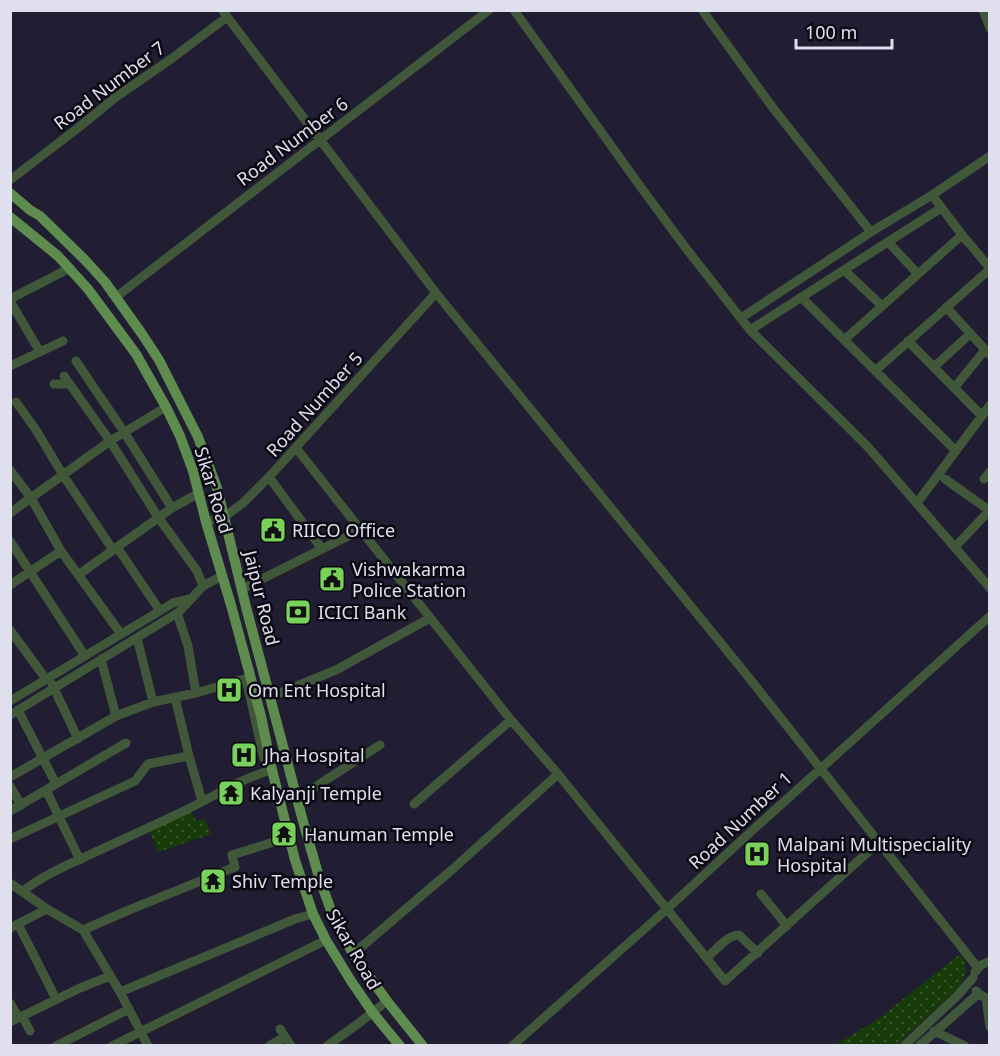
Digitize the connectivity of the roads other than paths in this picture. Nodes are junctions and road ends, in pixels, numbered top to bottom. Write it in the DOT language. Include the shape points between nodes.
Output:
graph roads {
  1 [pos="489,10"];
  2 [pos="514,10"];
  3 [pos="702,10"];
  4 [pos="983,10"];
  5 [pos="224,14"];
  6 [pos="990,28"];
  7 [pos="320,140"];
  8 [pos="990,156"];
  9 [pos="10,180"];
  10 [pos="10,193"];
  11 [pos="932,195"];
  12 [pos="941,208"];
  13 [pos="10,217"];
  14 [pos="871,232"];
  15 [pos="962,235"];
  16 [pos="888,242"];
  17 [pos="70,268"];
  18 [pos="990,268"];
  19 [pos="844,270"];
  20 [pos="918,274"];
  21 [pos="436,293"];
  22 [pos="116,297"];
  23 [pos="801,297"];
  24 [pos="10,300"];
  25 [pos="882,306"];
  26 [pos="946,308"];
  27 [pos="741,318"];
  28 [pos="750,330"];
  29 [pos="970,334"];
  30 [pos="844,340"];
  31 [pos="63,341"];
  32 [pos="908,341"];
  33 [pos="40,352"];
  34 [pos="987,352"];
  35 [pos="76,361"];
  36 [pos="10,366"];
  37 [pos="934,368"];
  38 [pos="875,371"];
  39 [pos="54,384"];
  40 [pos="954,388"];
  41 [pos="16,402"];
  42 [pos="990,405"];
  43 [pos="166,407"];
  44 [pos="982,416"];
  45 [pos="124,432"];
  46 [pos="110,441"];
  47 [pos="296,448"];
  48 [pos="956,451"];
  49 [pos="10,470"];
  50 [pos="63,475"];
  51 [pos="269,477"];
  52 [pos="945,479"];
  53 [pos="199,493"];
  54 [pos="31,498"];
  55 [pos="917,503"];
  56 [pos="172,508"];
  57 [pos="989,511"];
  58 [pos="10,513"];
  59 [pos="158,517"];
  60 [pos="224,517"];
  61 [pos="206,522"];
  62 [pos="362,529"];
  63 [pos="10,541"];
  64 [pos="955,547"];
  65 [pos="115,548"];
  66 [pos="322,549"];
  67 [pos="61,551"];
  68 [pos="30,572"];
  69 [pos="78,575"];
  70 [pos="222,576"];
  71 [pos="986,576"];
  72 [pos="10,585"];
  73 [pos="203,586"];
  74 [pos="990,588"];
  75 [pos="242,589"];
  76 [pos="190,599"];
  77 [pos="160,610"];
  78 [pos="177,614"];
  79 [pos="990,616"];
  80 [pos="430,618"];
  81 [pos="10,630"];
  82 [pos="122,633"];
  83 [pos="133,640"];
  84 [pos="85,656"];
  85 [pos="101,659"];
  86 [pos="248,678"];
  87 [pos="47,679"];
  88 [pos="54,688"];
  89 [pos="196,693"];
  90 [pos="175,697"];
  91 [pos="270,697"];
  92 [pos="10,700"];
  93 [pos="153,702"];
  94 [pos="14,712"];
  95 [pos="116,716"];
  96 [pos="511,720"];
  97 [pos="78,739"];
  98 [pos="126,743"];
  99 [pos="380,745"];
  100 [pos="189,756"];
  101 [pos="42,759"];
  102 [pos="820,769"];
  103 [pos="270,771"];
  104 [pos="558,774"];
  105 [pos="10,777"];
  106 [pos="56,784"];
  107 [pos="10,786"];
  108 [pos="46,790"];
  109 [pos="298,798"];
  110 [pos="202,801"];
  111 [pos="414,804"];
  112 [pos="21,805"];
  113 [pos="10,811"];
  114 [pos="59,816"];
  115 [pos="11,838"];
  116 [pos="288,839"];
  117 [pos="879,842"];
  118 [pos="80,860"];
  119 [pos="10,883"];
  120 [pos="23,891"];
  121 [pos="761,894"];
  122 [pos="47,909"];
  123 [pos="667,909"];
  124 [pos="311,914"];
  125 [pos="14,926"];
  126 [pos="788,926"];
  127 [pos="83,930"];
  128 [pos="324,941"];
  129 [pos="758,953"];
  130 [pos="353,954"];
  131 [pos="707,958"];
  132 [pos="990,961"];
  133 [pos="978,968"];
  134 [pos="110,975"];
  135 [pos="973,978"];
  136 [pos="120,992"];
  137 [pos="984,997"];
  138 [pos="56,999"];
  139 [pos="10,1002"];
  140 [pos="387,1002"];
  141 [pos="129,1009"];
  142 [pos="372,1015"];
  143 [pos="17,1019"];
  144 [pos="990,1027"];
  145 [pos="30,1031"];
  146 [pos="934,1031"];
  147 [pos="140,1032"];
  148 [pos="56,1046"];
  149 [pos="112,1046"];
  150 [pos="148,1046"];
  151 [pos="269,1046"];
  152 [pos="291,1046"];
  153 [pos="327,1046"];
  154 [pos="394,1046"];
  155 [pos="400,1046"];
  156 [pos="423,1046"];
  157 [pos="512,1046"];
  158 [pos="904,1046"];
  159 [pos="919,1046"];
  160 [pos="965,1046"];
  1 -- 7 [label="street, Road Number 6"];
  2 -- 27 [label="street" via="646,195"];
  3 -- 14 [label="street"];
  4 -- 6 [label="street"];
  5 -- 7 [label="street"];
  5 -- 9 [label="street, Road Number 7" via="171,59"];
  7 -- 21 [label="street"];
  7 -- 22 [label="street, Road Number 6"];
  8 -- 11 [label="street"];
  10 -- 22 [label="main road, Jaipur Road" via="62,237"];
  11 -- 12 [label="street"];
  11 -- 14 [label="street"];
  12 -- 15 [label="street"];
  12 -- 16 [label="street"];
  13 -- 17 [label="main road, Sikar Road"];
  14 -- 27 [label="street"];
  15 -- 18 [label="street"];
  15 -- 20 [label="street"];
  16 -- 19 [label="street"];
  16 -- 20 [label="street"];
  17 -- 24 [label="street"];
  17 -- 43 [label="main road, Sikar Road" via="136,354"];
  18 -- 26 [label="street"];
  19 -- 23 [label="street"];
  19 -- 25 [label="street"];
  20 -- 25 [label="street"];
  21 -- 47 [label="street, Road Number 5"];
  21 -- 102 [label="street"];
  22 -- 60 [label="main road, Jaipur Road" via="159,360 190,420 212,470"];
  23 -- 28 [label="street"];
  23 -- 30 [label="street"];
  24 -- 33 [label="street"];
  25 -- 30 [label="street"];
  26 -- 29 [label="street"];
  26 -- 32 [label="street"];
  27 -- 28 [label="street"];
  28 -- 55 [label="street" via="867,446"];
  29 -- 34 [label="street"];
  29 -- 37 [label="street"];
  30 -- 38 [label="street"];
  31 -- 33 [label="street"];
  32 -- 37 [label="street"];
  32 -- 38 [label="street"];
  33 -- 36 [label="street"];
  34 -- 40 [label="street"];
  35 -- 45 [label="street"];
  37 -- 40 [label="street"];
  38 -- 48 [label="street"];
  39 -- 46 [label="street" via="67,380"];
  40 -- 44 [label="street"];
  41 -- 50 [label="street"];
  42 -- 44 [label="street"];
  43 -- 45 [label="street"];
  43 -- 53 [label="main road, Sikar Road"];
  44 -- 48 [label="street"];
  45 -- 46 [label="street"];
  45 -- 56 [label="street"];
  46 -- 50 [label="street"];
  46 -- 59 [label="street"];
  47 -- 51 [label="street, Road Number 5"];
  47 -- 62 [label="street"];
  48 -- 55 [label="street"];
  49 -- 54 [label="street"];
  50 -- 54 [label="street"];
  50 -- 65 [label="street"];
  51 -- 60 [label="street, Road Number 5"];
  51 -- 66 [label="street"];
  52 -- 57 [label="street"];
  53 -- 56 [label="street"];
  53 -- 61 [label="main road, Sikar Road"];
  54 -- 58 [label="street"];
  54 -- 67 [label="street"];
  55 -- 64 [label="street"];
  56 -- 59 [label="street"];
  57 -- 64 [label="street"];
  59 -- 65 [label="street"];
  59 -- 73 [label="street" via="197,571"];
  60 -- 61 [label="street, Road Number 5"];
  60 -- 75 [label="main road, Jaipur Road"];
  61 -- 70 [label="main road, Sikar Road"];
  62 -- 66 [label="street"];
  62 -- 80 [label="street"];
  63 -- 68 [label="street"];
  64 -- 71 [label="street"];
  65 -- 69 [label="street"];
  65 -- 77 [label="street"];
  66 -- 75 [label="street"];
  67 -- 68 [label="street"];
  67 -- 69 [label="street"];
  68 -- 72 [label="street"];
  68 -- 84 [label="street"];
  69 -- 82 [label="street"];
  70 -- 73 [label="street"];
  70 -- 86 [label="main road, Sikar Road"];
  71 -- 74 [label="street"];
  73 -- 76 [label="street"];
  75 -- 91 [label="main road, Jaipur Road"];
  76 -- 77 [label="street"];
  76 -- 78 [label="street"];
  77 -- 82 [label="street"];
  78 -- 83 [label="street"];
  78 -- 89 [label="street" via="188,646"];
  79 -- 102 [label="street, Road Number 1"];
  80 -- 91 [label="street" via="336,670"];
  80 -- 96 [label="street"];
  81 -- 87 [label="street"];
  82 -- 83 [label="street"];
  82 -- 84 [label="street"];
  83 -- 85 [label="street"];
  83 -- 93 [label="street"];
  84 -- 87 [label="street"];
  85 -- 88 [label="street"];
  85 -- 95 [label="street"];
  86 -- 89 [label="street"];
  86 -- 103 [label="main road, Sikar Road" via="261,716"];
  87 -- 88 [label="street"];
  87 -- 92 [label="street"];
  88 -- 94 [label="street"];
  88 -- 97 [label="street"];
  89 -- 90 [label="street"];
  90 -- 93 [label="street"];
  90 -- 100 [label="street"];
  91 -- 109 [label="main road, Jaipur Road"];
  93 -- 95 [label="street"];
  94 -- 101 [label="street"];
  95 -- 97 [label="street"];
  96 -- 104 [label="street"];
  96 -- 111 [label="street"];
  97 -- 101 [label="street"];
  98 -- 106 [label="street"];
  99 -- 109 [label="street"];
  100 -- 110 [label="street"];
  100 -- 114 [label="street" via="148,764 135,781"];
  101 -- 105 [label="street"];
  101 -- 106 [label="street"];
  102 -- 117 [label="street"];
  102 -- 123 [label="street, Road Number 1"];
  103 -- 110 [label="street"];
  103 -- 116 [label="main road, Sikar Road"];
  104 -- 123 [label="street"];
  104 -- 130 [label="street"];
  106 -- 108 [label="street"];
  107 -- 112 [label="street"];
  108 -- 112 [label="street"];
  108 -- 114 [label="street"];
  109 -- 130 [label="main road, Jaipur Road" via="325,894"];
  110 -- 118 [label="street"];
  112 -- 113 [label="street"];
  114 -- 115 [label="street"];
  114 -- 118 [label="street"];
  116 -- 124 [label="main road, Sikar Road"];
  116 -- 127 [label="street" via="232,855 235,867"];
  117 -- 126 [label="street"];
  117 -- 133 [label="street"];
  118 -- 120 [label="street"];
  119 -- 120 [label="street"];
  120 -- 122 [label="street"];
  121 -- 126 [label="street"];
  122 -- 125 [label="street"];
  122 -- 127 [label="street"];
  123 -- 131 [label="street"];
  123 -- 157 [label="street, Road Number 1"];
  124 -- 128 [label="main road, Sikar Road"];
  124 -- 136 [label="street"];
  125 -- 138 [label="street"];
  126 -- 129 [label="street"];
  127 -- 134 [label="street"];
  128 -- 142 [label="main road, Sikar Road"];
  128 -- 147 [label="street"];
  129 -- 131 [label="street" via="736,934"];
  129 -- 131 [label="street" via="725,981"];
  130 -- 140 [label="main road, Jaipur Road"];
  132 -- 133 [label="street"];
  133 -- 135 [label="street"];
  134 -- 136 [label="street"];
  134 -- 138 [label="street"];
  135 -- 137 [label="street" via="974,987"];
  135 -- 158 [label="street"];
  136 -- 141 [label="street"];
  137 -- 144 [label="street"];
  137 -- 146 [label="street"];
  138 -- 143 [label="street"];
  139 -- 143 [label="street"];
  140 -- 142 [label="street"];
  140 -- 156 [label="main road, Jaipur Road"];
  141 -- 147 [label="street"];
  141 -- 148 [label="street"];
  142 -- 153 [label="street"];
  142 -- 154 [label="street"];
  142 -- 155 [label="main road, Sikar Road"];
  143 -- 145 [label="street"];
  146 -- 159 [label="street"];
  146 -- 160 [label="street"];
  147 -- 149 [label="street"];
  147 -- 150 [label="street"];
  151 -- 152 [label="street" via="282,1033"];
}
